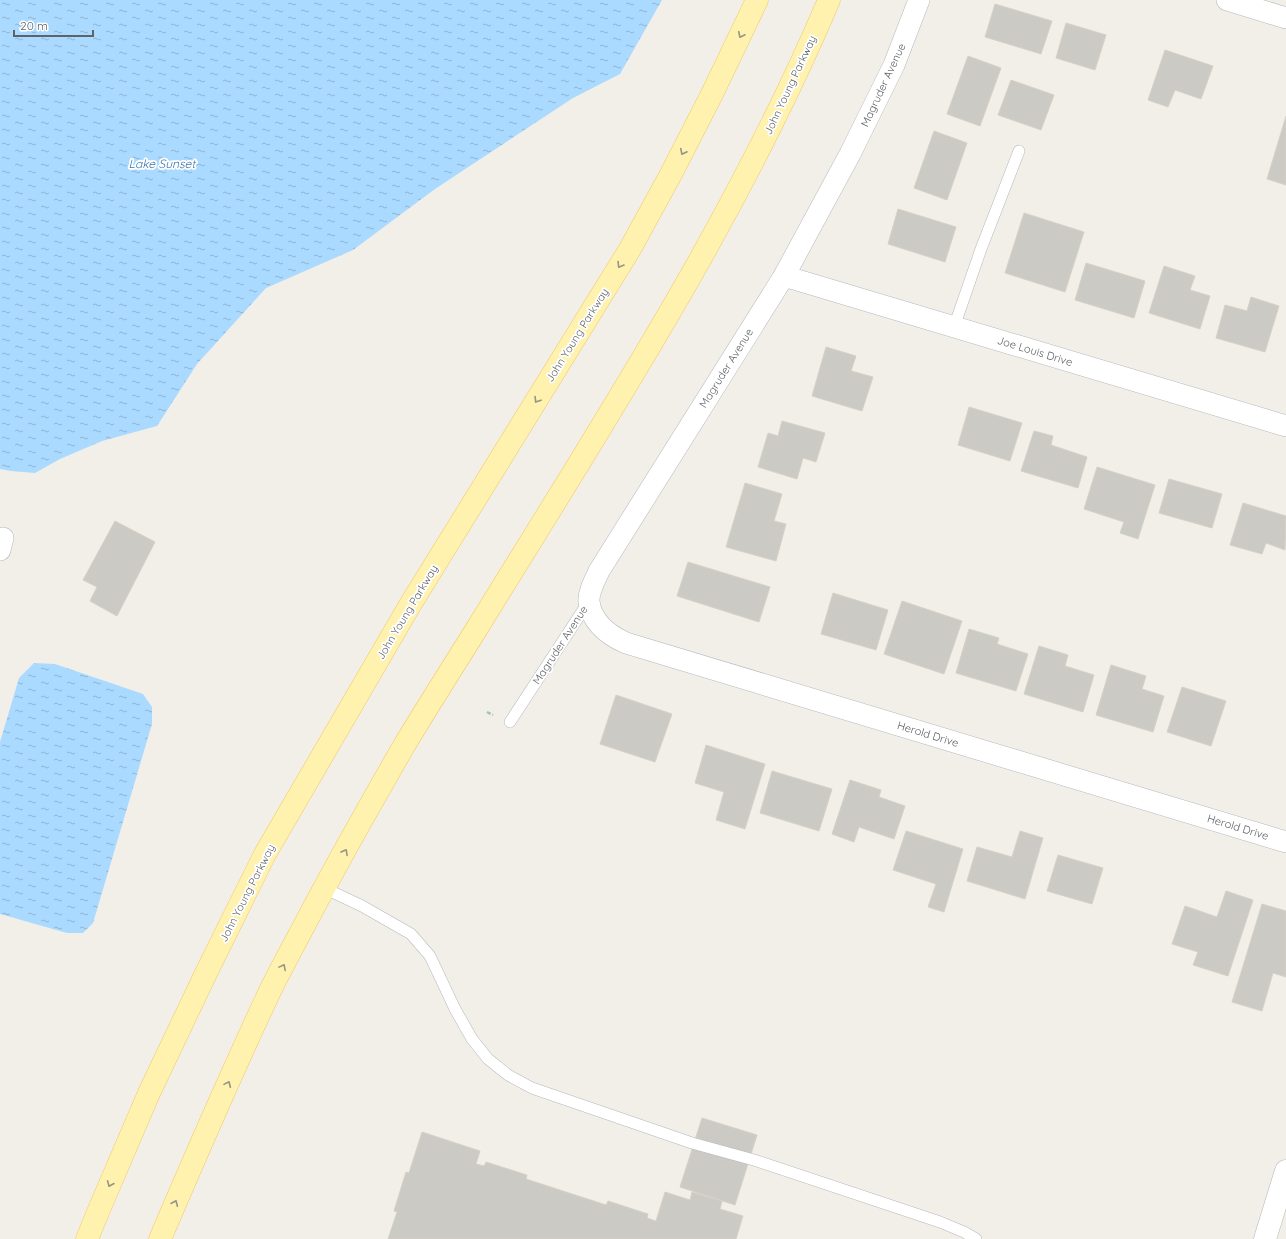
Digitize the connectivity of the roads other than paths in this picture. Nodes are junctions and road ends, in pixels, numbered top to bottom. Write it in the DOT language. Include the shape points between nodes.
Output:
graph roads {
  1 [pos="757,0"];
  2 [pos="829,0"];
  3 [pos="919,0"];
  4 [pos="1239,2"];
  5 [pos="1286,18"];
  6 [pos="1019,151"];
  7 [pos="784,276"];
  8 [pos="954,327"];
  9 [pos="1286,426"];
  10 [pos="589,601"];
  11 [pos="510,722"];
  12 [pos="1286,842"];
  13 [pos="324,888"];
  14 [pos="1286,1171"];
  15 [pos="87,1239"];
  16 [pos="160,1239"];
  17 [pos="976,1239"];
  18 [pos="1265,1239"];
  1 -- 15 [label="main road, John Young Parkway, one-way" via="706,106 630,249 410,605 265,854 149,1093"];
  13 -- 2 [label="main road, John Young Parkway, one-way" via="406,743 684,288 773,123"];
  3 -- 7 [label="street, Magruder Avenue" via="894,65 854,148"];
  4 -- 5 [label="street"];
  6 -- 8 [label="lane"];
  7 -- 8 [label="street, Joe Louis Drive"];
  7 -- 10 [label="street, Magruder Avenue" via="599,571"];
  8 -- 9 [label="street, Joe Louis Drive"];
  10 -- 11 [label="lane, Magruder Avenue"];
  10 -- 12 [label="street, Herold Drive" via="601,626 613,637 626,643"];
  16 -- 13 [label="main road, John Young Parkway, one-way" via="270,990"];
  13 -- 17 [label="lane" via="411,934 430,956 472,1039 488,1058 508,1075 532,1088 692,1143 754,1160 940,1222"];
  14 -- 18 [label="street"];
}
